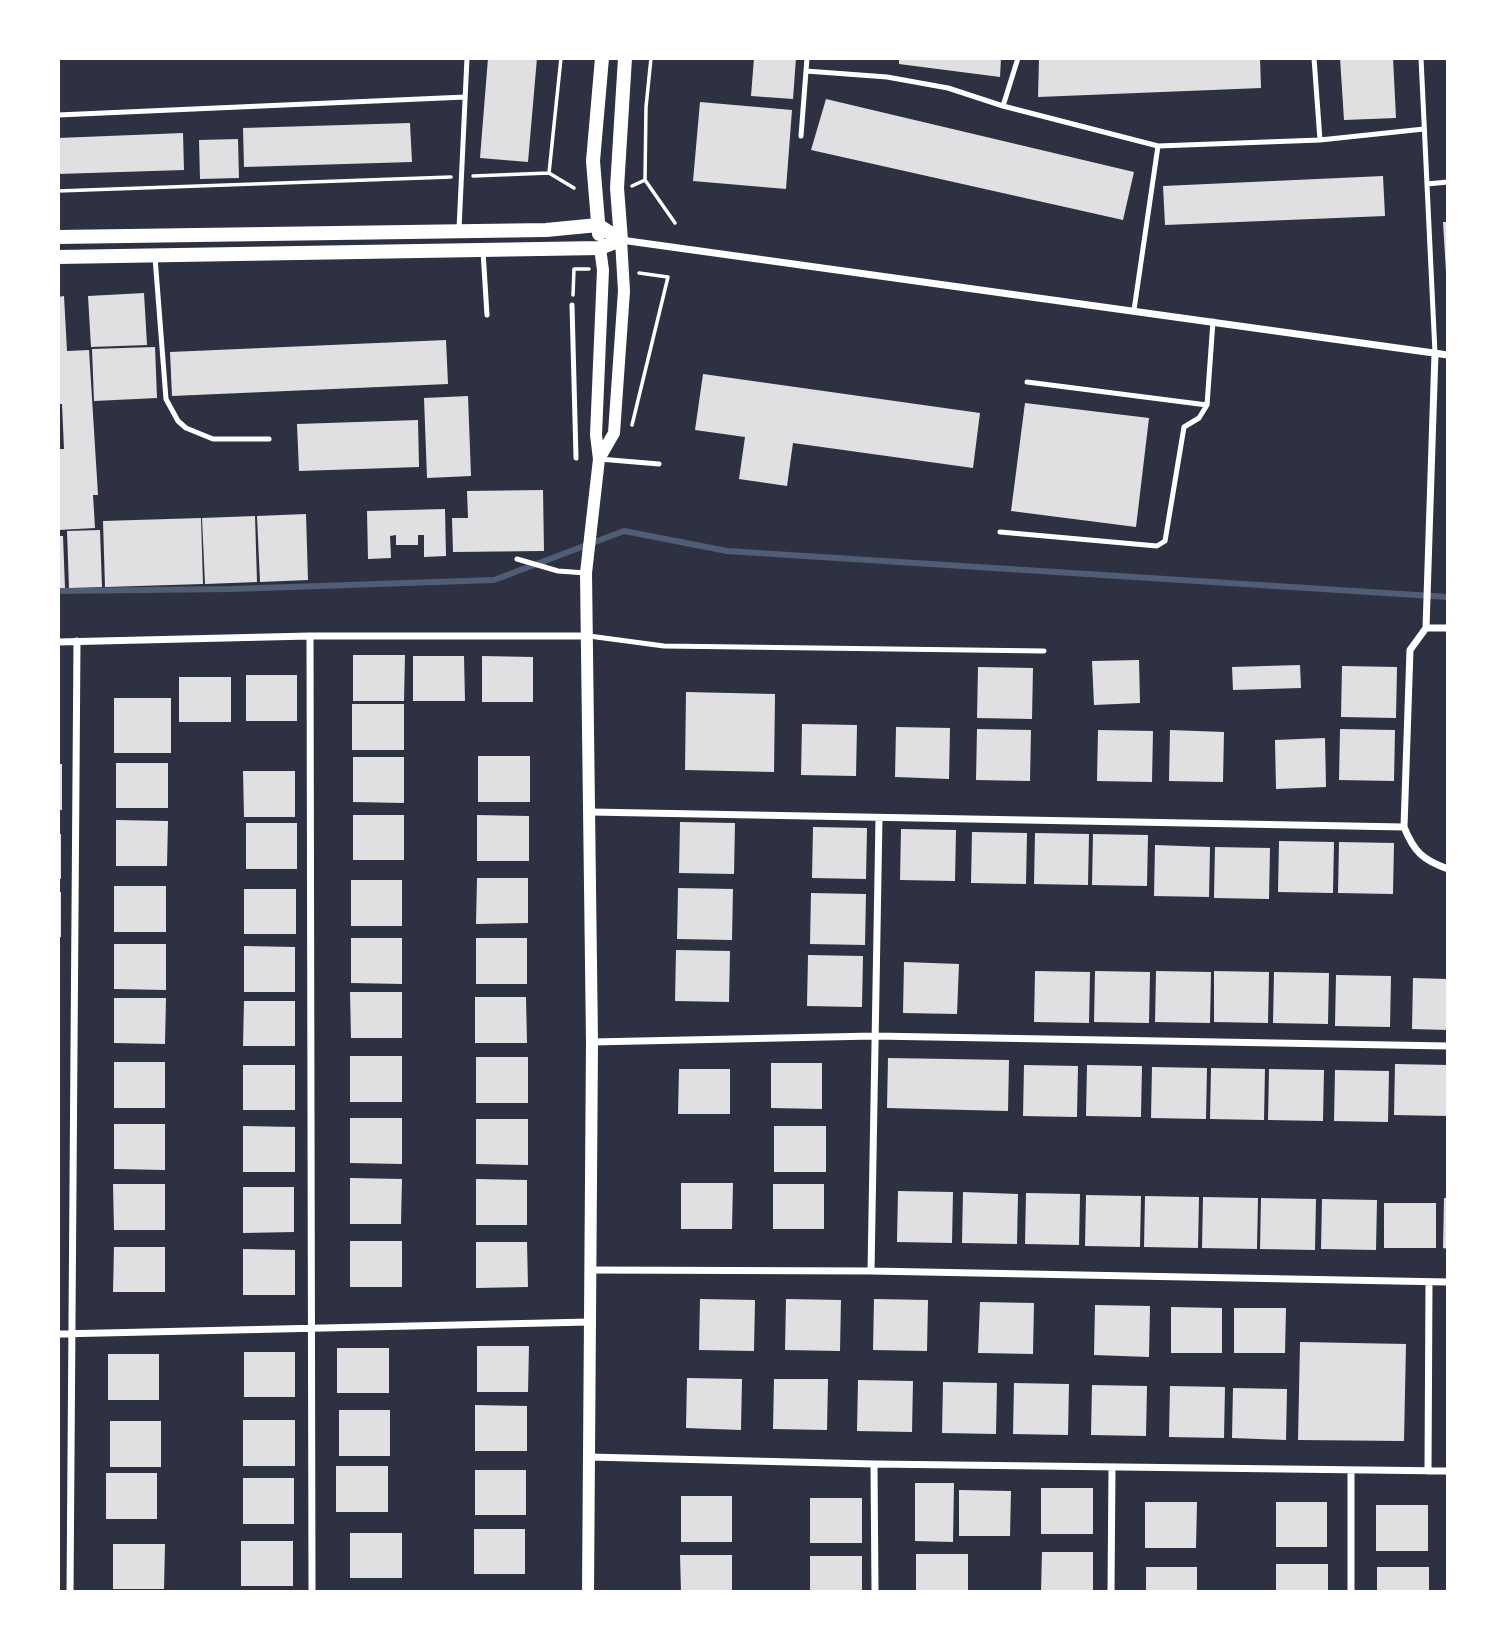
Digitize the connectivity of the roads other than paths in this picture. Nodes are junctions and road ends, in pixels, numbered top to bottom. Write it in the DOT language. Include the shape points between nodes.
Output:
graph roads {
  1 [pos="467,58"];
  2 [pos="602,58"];
  3 [pos="625,58"];
  4 [pos="807,58"];
  5 [pos="1018,58"];
  6 [pos="1314,58"];
  7 [pos="1421,58"];
  8 [pos="806,71"];
  9 [pos="465,97"];
  10 [pos="1003,106"];
  11 [pos="58,115"];
  12 [pos="1424,129"];
  13 [pos="801,136"];
  14 [pos="1320,140"];
  15 [pos="1158,146"];
  16 [pos="1448,182"];
  17 [pos="1427,184"];
  18 [pos="598,225"];
  19 [pos="459,231"];
  20 [pos="58,237"];
  21 [pos="621,240"];
  22 [pos="600,248"];
  23 [pos="483,251"];
  24 [pos="154,254"];
  25 [pos="58,257"];
  26 [pos="572,305"];
  27 [pos="1134,310"];
  28 [pos="486,315"];
  29 [pos="1213,321"];
  30 [pos="1435,353"];
  31 [pos="1448,355"];
  32 [pos="1027,382"];
  33 [pos="1207,405"];
  34 [pos="269,439"];
  35 [pos="576,458"];
  36 [pos="599,458"];
  37 [pos="659,464"];
  38 [pos="1000,532"];
  39 [pos="517,559"];
  40 [pos="586,573"];
  41 [pos="1426,628"];
  42 [pos="1448,628"];
  43 [pos="310,636"];
  44 [pos="586,636"];
  45 [pos="77,641"];
  46 [pos="58,642"];
  47 [pos="1044,651"];
  48 [pos="590,812"];
  49 [pos="879,818"];
  50 [pos="1404,827"];
  51 [pos="1448,869"];
  52 [pos="874,1036"];
  53 [pos="592,1042"];
  54 [pos="1448,1046"];
  55 [pos="589,1270"];
  56 [pos="871,1271"];
  57 [pos="1429,1282"];
  58 [pos="1448,1282"];
  59 [pos="589,1322"];
  60 [pos="313,1328"];
  61 [pos="58,1334"];
  62 [pos="72,1334"];
  63 [pos="589,1457"];
  64 [pos="874,1464"];
  65 [pos="1112,1467"];
  66 [pos="1351,1471"];
  67 [pos="1428,1471"];
  68 [pos="1448,1471"];
  69 [pos="70,1592"];
  70 [pos="312,1592"];
  71 [pos="588,1592"];
  72 [pos="875,1592"];
  73 [pos="1111,1592"];
  74 [pos="1351,1592"];
  1 -- 9 [label="lane"];
  2 -- 18 [label="main road" via="593,161"];
  3 -- 21 [label="main road" via="617,188"];
  4 -- 8 [label="lane"];
  5 -- 10 [label="lane"];
  6 -- 14 [label="lane"];
  7 -- 12 [label="lane"];
  8 -- 10 [label="lane" via="887,77 948,88"];
  8 -- 13 [label="lane"];
  9 -- 11 [label="lane"];
  9 -- 19 [label="lane"];
  10 -- 15 [label="lane"];
  12 -- 14 [label="lane"];
  12 -- 17 [label="lane"];
  14 -- 15 [label="lane"];
  15 -- 27 [label="lane"];
  16 -- 17 [label="lane"];
  17 -- 30 [label="lane"];
  18 -- 19 [label="main road"];
  18 -- 21 [label="main road"];
  18 -- 22 [label="main road"];
  19 -- 20 [label="main road"];
  21 -- 22 [label="main road"];
  21 -- 27 [label="street"];
  21 -- 36 [label="street" via="624,291 614,433"];
  22 -- 23 [label="main road"];
  22 -- 36 [label="street"];
  23 -- 24 [label="main road"];
  23 -- 28 [label="lane"];
  24 -- 25 [label="main road"];
  24 -- 34 [label="lane" via="166,399 178,421 213,439"];
  26 -- 35 [label="lane"];
  27 -- 29 [label="street"];
  29 -- 30 [label="street"];
  29 -- 33 [label="lane"];
  30 -- 31 [label="street"];
  30 -- 41 [label="street"];
  32 -- 33 [label="lane"];
  33 -- 38 [label="lane" via="1199,418 1184,427 1165,541 1157,546"];
  36 -- 37 [label="lane"];
  36 -- 40 [label="street"];
  39 -- 40 [label="lane" via="558,571"];
  40 -- 44 [label="street"];
  41 -- 42 [label="street"];
  41 -- 50 [label="street" via="1410,650"];
  43 -- 44 [label="street"];
  43 -- 45 [label="street"];
  43 -- 60 [label="street"];
  44 -- 47 [label="lane" via="664,646"];
  44 -- 48 [label="street"];
  45 -- 46 [label="street"];
  45 -- 62 [label="street"];
  48 -- 49 [label="street"];
  48 -- 53 [label="street"];
  49 -- 50 [label="street"];
  49 -- 52 [label="street"];
  50 -- 51 [label="street" via="1411,846"];
  52 -- 53 [label="street"];
  52 -- 54 [label="street"];
  52 -- 56 [label="street"];
  53 -- 55 [label="street"];
  55 -- 56 [label="street"];
  55 -- 59 [label="street"];
  56 -- 57 [label="street"];
  57 -- 58 [label="street"];
  57 -- 67 [label="street"];
  59 -- 60 [label="street"];
  59 -- 63 [label="street"];
  60 -- 62 [label="street"];
  60 -- 70 [label="street"];
  61 -- 62 [label="street"];
  62 -- 69 [label="street"];
  63 -- 64 [label="street"];
  63 -- 71 [label="street"];
  64 -- 65 [label="street"];
  64 -- 72 [label="street"];
  65 -- 66 [label="street"];
  65 -- 73 [label="street"];
  66 -- 67 [label="street"];
  66 -- 74 [label="street"];
  67 -- 68 [label="street"];
}
